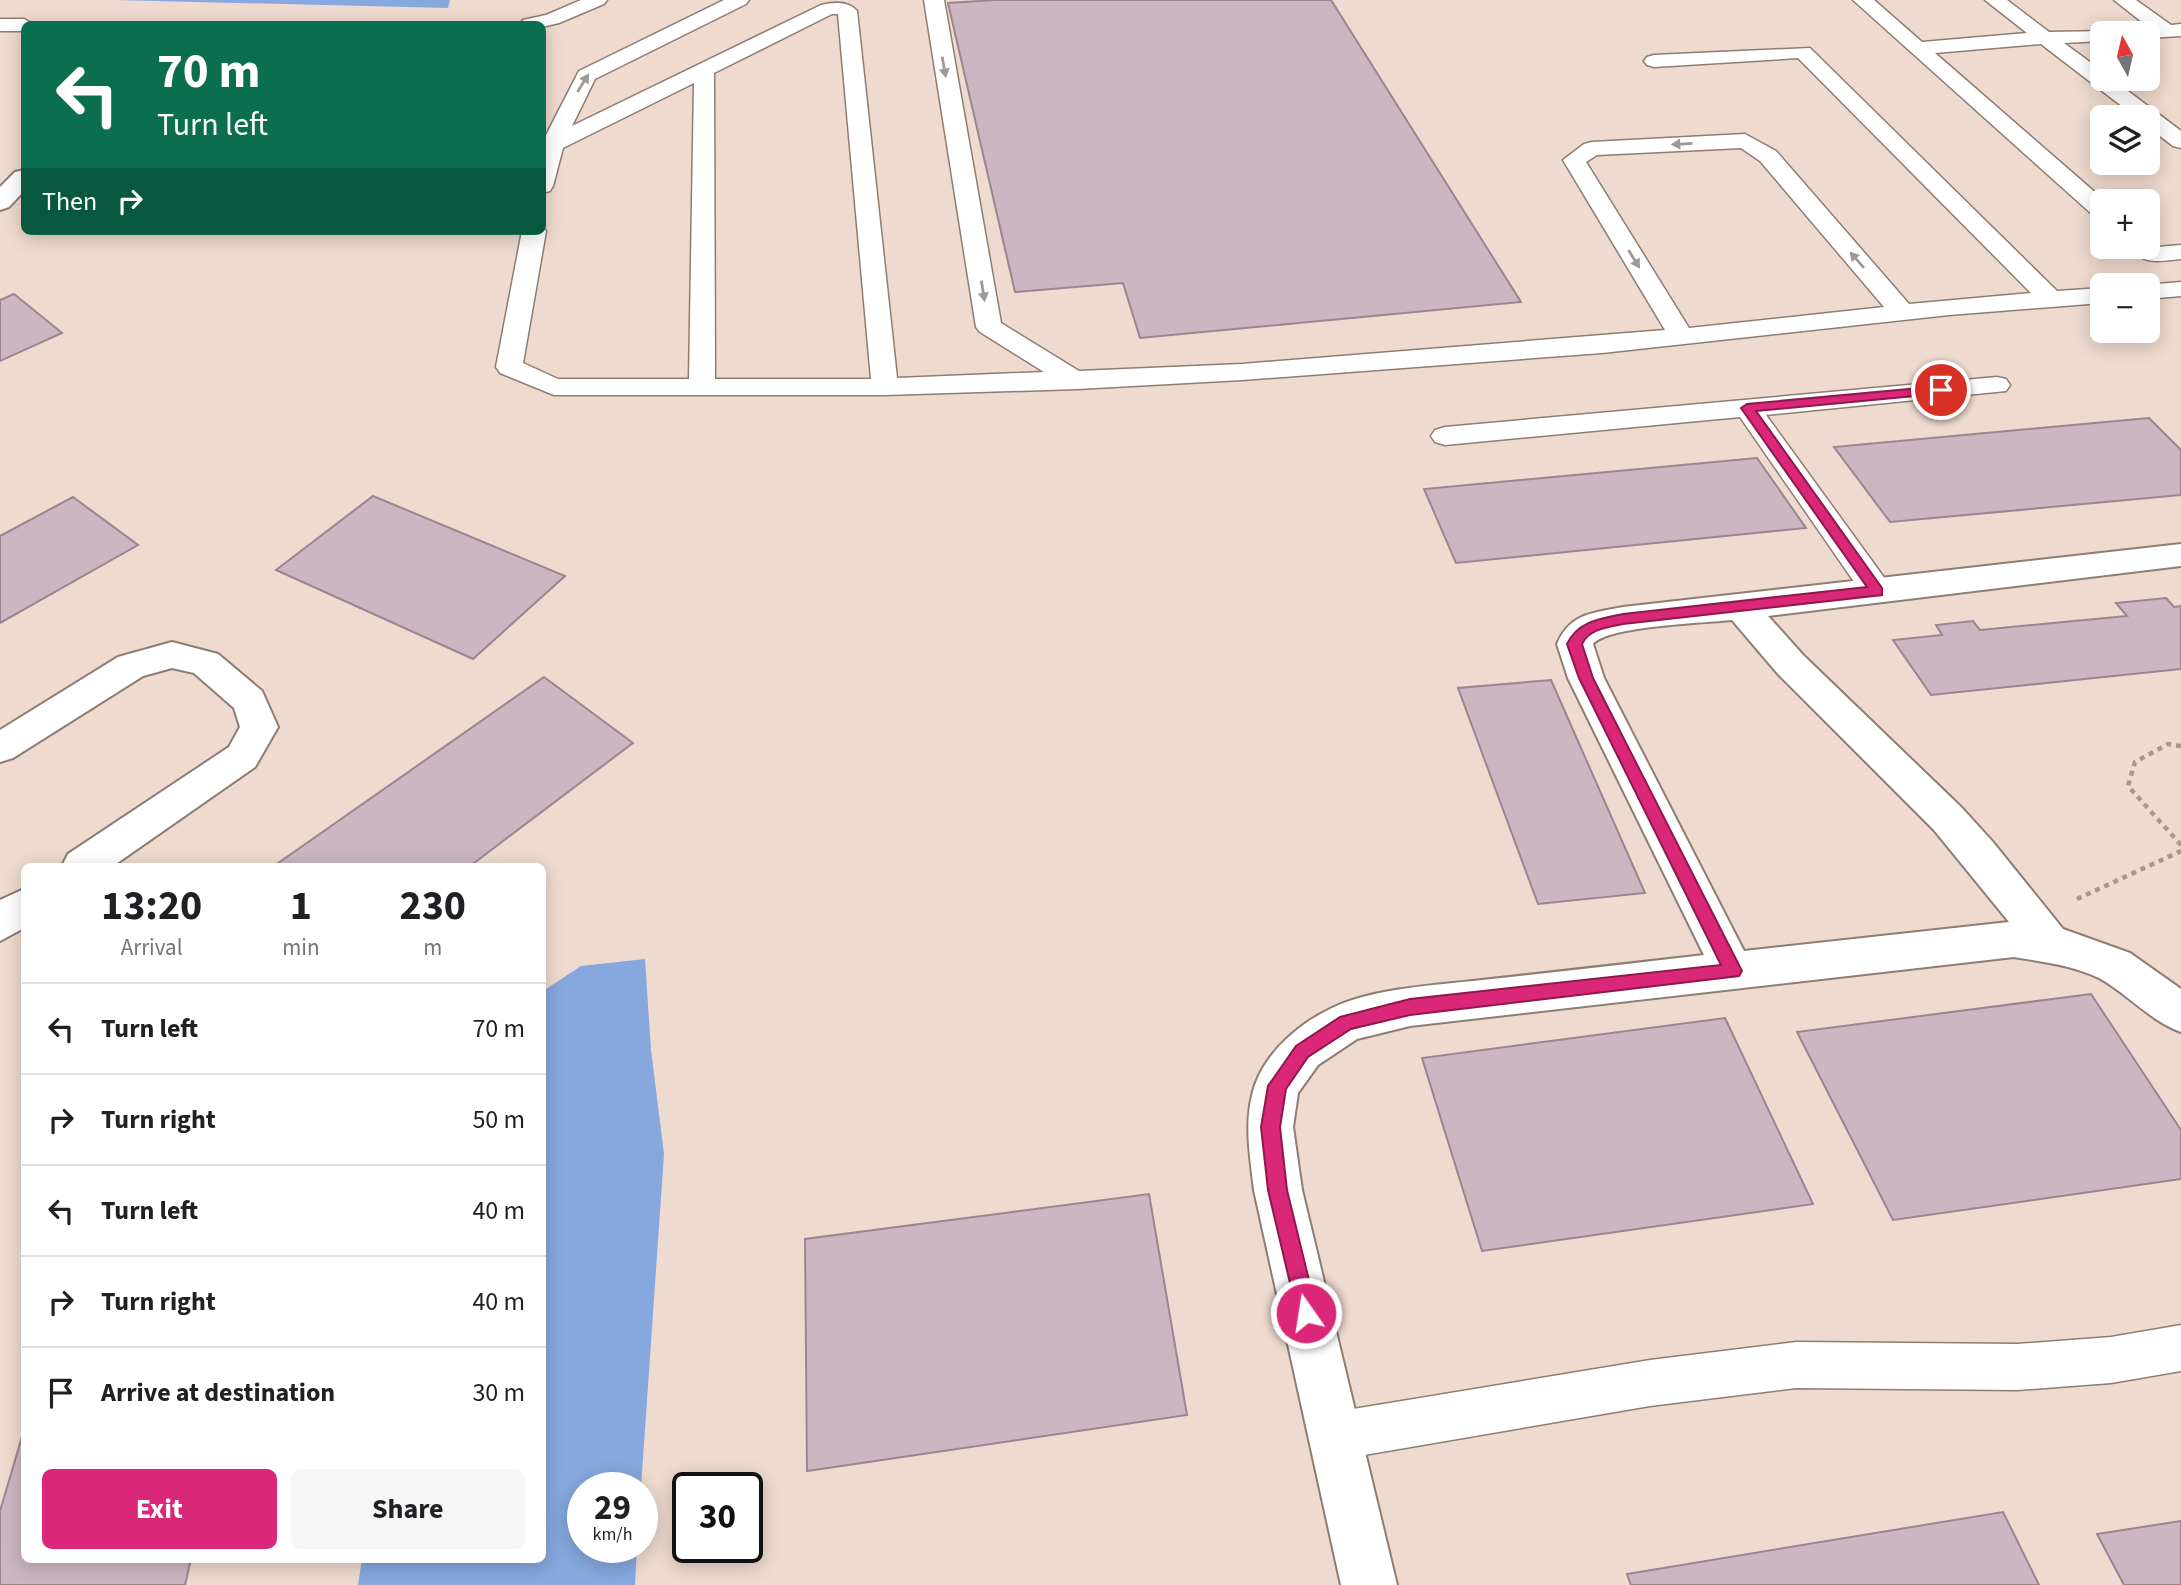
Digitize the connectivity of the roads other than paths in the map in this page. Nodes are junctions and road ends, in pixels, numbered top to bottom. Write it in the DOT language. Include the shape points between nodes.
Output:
graph roads {
  1 [pos="597,0"];
  2 [pos="739,0"];
  3 [pos="934,0"];
  4 [pos="1863,0"];
  5 [pos="1995,0"];
  6 [pos="2124,0"];
  7 [pos="543,21"];
  8 [pos="0,24"];
  9 [pos="21,25"];
  10 [pos="2174,30"];
  11 [pos="2090,36"];
  12 [pos="2045,38"];
  13 [pos="1917,48"];
  14 [pos="1654,61"];
  15 [pos="704,70"];
  16 [pos="2181,141"];
  17 [pos="553,144"];
  18 [pos="546,171"];
  19 [pos="21,180"];
  20 [pos="2090,200"];
  21 [pos="0,202"];
  22 [pos="533,235"];
  23 [pos="2181,252"];
  24 [pos="2160,254"];
  25 [pos="2181,289"];
  26 [pos="2160,291"];
  27 [pos="2090,296"];
  28 [pos="2051,299"];
  29 [pos="1902,312"];
  30 [pos="1681,336"];
  31 [pos="1077,381"];
  32 [pos="1997,385"];
  33 [pos="702,387"];
  34 [pos="885,387"];
  35 [pos="1747,408"];
  36 [pos="1445,436"];
  37 [pos="2181,555"];
  38 [pos="1877,591"];
  39 [pos="1740,607"];
  40 [pos="0,748"];
  41 [pos="86,863"];
  42 [pos="21,908"];
  43 [pos="0,923"];
  44 [pos="2041,932"];
  45 [pos="1733,971"];
  46 [pos="2181,1013"];
  47 [pos="2181,1348"];
  48 [pos="1335,1436"];
  49 [pos="1369,1585"];
  1 -- 7 [label="lane"];
  17 -- 2 [label="lane, one-way" via="586,75"];
  3 -- 31 [label="lane, one-way" via="989,327"];
  4 -- 13 [label="lane"];
  5 -- 12 [label="lane"];
  6 -- 10 [label="lane"];
  8 -- 9 [label="lane"];
  11 -- 12 [label="lane"];
  12 -- 13 [label="lane"];
  12 -- 16 [label="lane"];
  13 -- 20 [label="lane"];
  14 -- 28 [label="lane" via="1803,52"];
  15 -- 17 [label="lane"];
  15 -- 33 [label="lane"];
  15 -- 34 [label="lane" via="828,9 847,11"];
  17 -- 18 [label="lane"];
  19 -- 21 [label="street"];
  22 -- 33 [label="lane" via="509,367 554,387"];
  23 -- 24 [label="lane"];
  25 -- 26 [label="lane"];
  27 -- 28 [label="lane"];
  28 -- 29 [label="lane"];
  29 -- 30 [label="lane"];
  29 -- 30 [label="lane, one-way" via="1768,156 1745,141 1592,149 1574,160"];
  30 -- 31 [label="lane"];
  31 -- 34 [label="lane"];
  32 -- 35 [label="lane"];
  33 -- 34 [label="lane"];
  35 -- 36 [label="lane"];
  35 -- 38 [label="lane"];
  37 -- 38 [label="street"];
  38 -- 39 [label="street"];
  39 -- 44 [label="street" via="1791,664 1948,819"];
  39 -- 45 [label="street" via="1594,625 1574,644 1586,678"];
  40 -- 41 [label="street" via="131,666 172,655 205,663 249,701 260,727 242,757"];
  42 -- 43 [label="street"];
  44 -- 45 [label="street" via="2014,939"];
  44 -- 46 [label="street" via="2115,966"];
  45 -- 48 [label="street" via="1410,1007 1346,1022 1302,1052 1277,1086 1270,1127 1278,1190"];
  47 -- 48 [label="lane" via="2111,1360 2017,1367 1796,1365 1650,1383"];
  48 -- 49 [label="street"];
}
